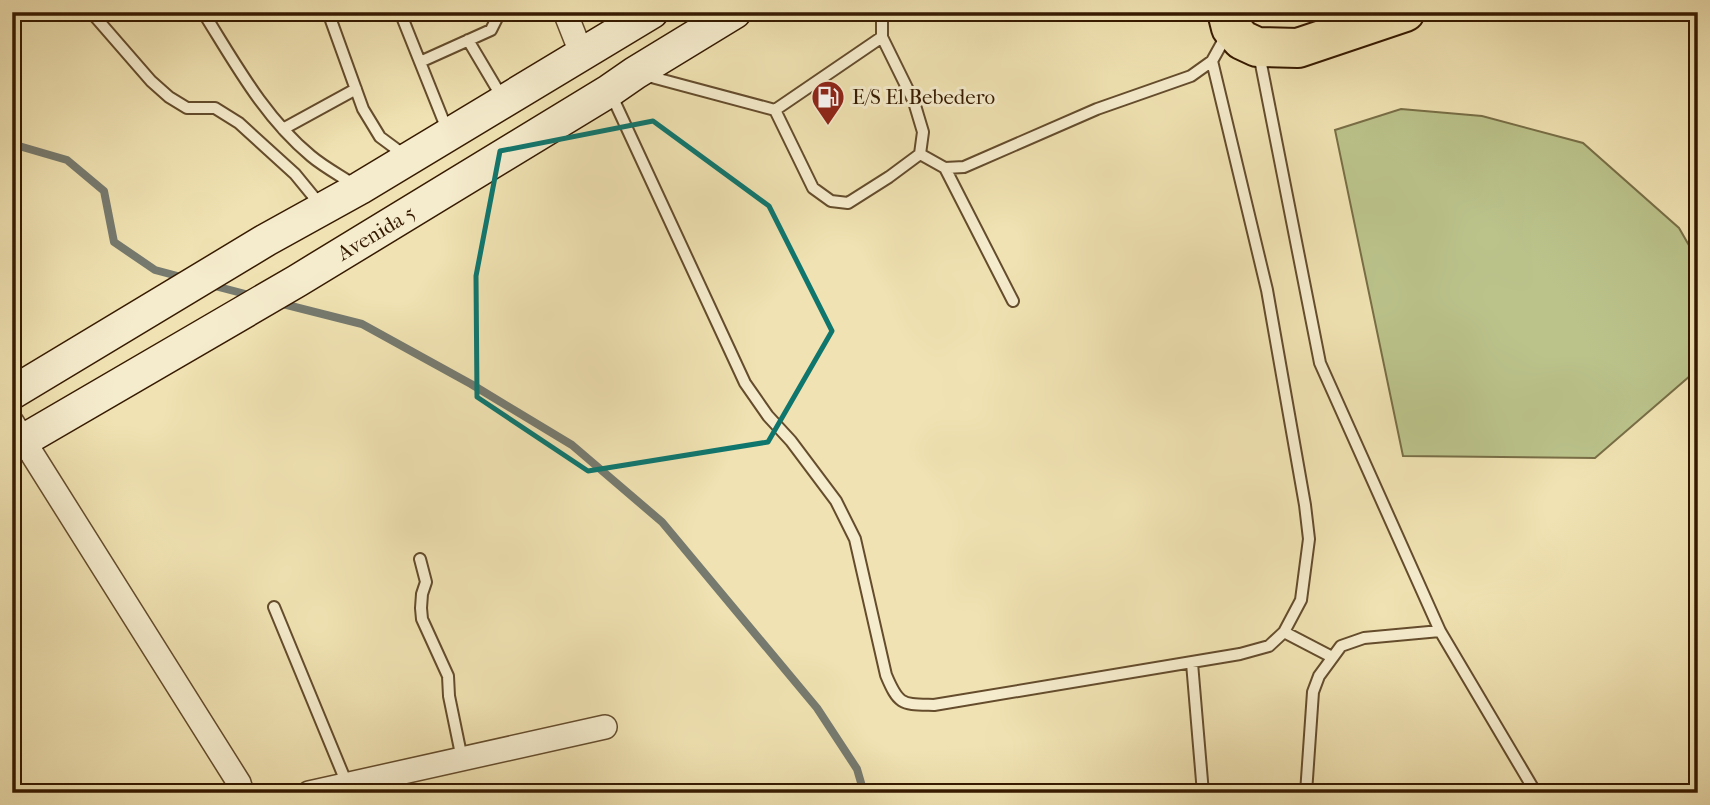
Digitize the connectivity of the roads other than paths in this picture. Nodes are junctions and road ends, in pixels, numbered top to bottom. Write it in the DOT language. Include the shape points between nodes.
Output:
graph roads {
  1 [pos="91,12"];
  2 [pos="203,12"];
  3 [pos="328,12"];
  4 [pos="400,12"];
  5 [pos="500,12"];
  6 [pos="565,12"];
  7 [pos="652,12"];
  8 [pos="735,12"];
  9 [pos="882,12"];
  10 [pos="1405,12"];
  11 [pos="1238,29"];
  12 [pos="882,37"];
  13 [pos="468,40"];
  14 [pos="582,55"];
  15 [pos="1212,61"];
  16 [pos="420,62"];
  17 [pos="635,73"];
  18 [pos="356,89"];
  19 [pos="609,92"];
  20 [pos="505,102"];
  21 [pos="775,110"];
  22 [pos="283,129"];
  23 [pos="449,135"];
  24 [pos="920,154"];
  25 [pos="409,159"];
  26 [pos="945,168"];
  27 [pos="360,188"];
  28 [pos="324,209"];
  29 [pos="1013,300"];
  30 [pos="12,393"];
  31 [pos="16,437"];
  32 [pos="420,559"];
  33 [pos="274,607"];
  34 [pos="1440,631"];
  35 [pos="1284,632"];
  36 [pos="1332,657"];
  37 [pos="1192,663"];
  38 [pos="605,727"];
  39 [pos="462,759"];
  40 [pos="347,784"];
  41 [pos="242,793"];
  42 [pos="309,793"];
  43 [pos="1203,793"];
  44 [pos="1306,793"];
  45 [pos="1536,793"];
  1 -- 28 [label="lane" via="169,97 187,108 215,108 239,123 295,174"];
  2 -- 22 [label="lane" via="260,102"];
  3 -- 18 [label="lane"];
  4 -- 16 [label="lane"];
  5 -- 13 [label="lane" via="491,30"];
  6 -- 14 [label="street"];
  7 -- 14 [label="main road"];
  8 -- 17 [label="main road, Avenida 5"];
  9 -- 12 [label="lane"];
  10 -- 11 [label="highway" via="1298,48"];
  11 -- 15 [label="lane"];
  11 -- 34 [label="lane" via="1320,363"];
  12 -- 21 [label="lane"];
  12 -- 24 [label="lane" via="914,102 923,132"];
  13 -- 16 [label="lane"];
  13 -- 20 [label="lane"];
  14 -- 20 [label="main road"];
  15 -- 26 [label="lane" via="1191,76 1097,109 964,167"];
  15 -- 35 [label="lane" via="1267,290 1305,505 1309,539 1301,600"];
  16 -- 23 [label="lane"];
  17 -- 19 [label="main road, Avenida 5"];
  17 -- 21 [label="lane"];
  18 -- 22 [label="lane"];
  18 -- 25 [label="lane" via="380,137"];
  19 -- 31 [label="main road, Avenida 5" via="180,349"];
  19 -- 37 [label="lane" via="744,383 831,493 855,538 886,675 895,695 907,704 934,705"];
  20 -- 23 [label="main road"];
  21 -- 24 [label="lane" via="813,188 831,201 848,204"];
  22 -- 27 [label="lane" via="312,157"];
  23 -- 25 [label="main road"];
  24 -- 26 [label="lane"];
  25 -- 27 [label="main road"];
  26 -- 29 [label="lane"];
  27 -- 28 [label="main road"];
  28 -- 30 [label="main road"];
  31 -- 41 [label="street"];
  32 -- 39 [label="lane" via="426,582 422,619 448,676"];
  33 -- 40 [label="lane"];
  34 -- 36 [label="lane" via="1364,638 1341,646"];
  34 -- 45 [label="lane"];
  35 -- 36 [label="lane"];
  35 -- 37 [label="lane" via="1269,646"];
  36 -- 44 [label="lane" via="1313,692"];
  37 -- 43 [label="lane"];
  38 -- 39 [label="street"];
  39 -- 40 [label="street"];
  40 -- 42 [label="street"];
}
